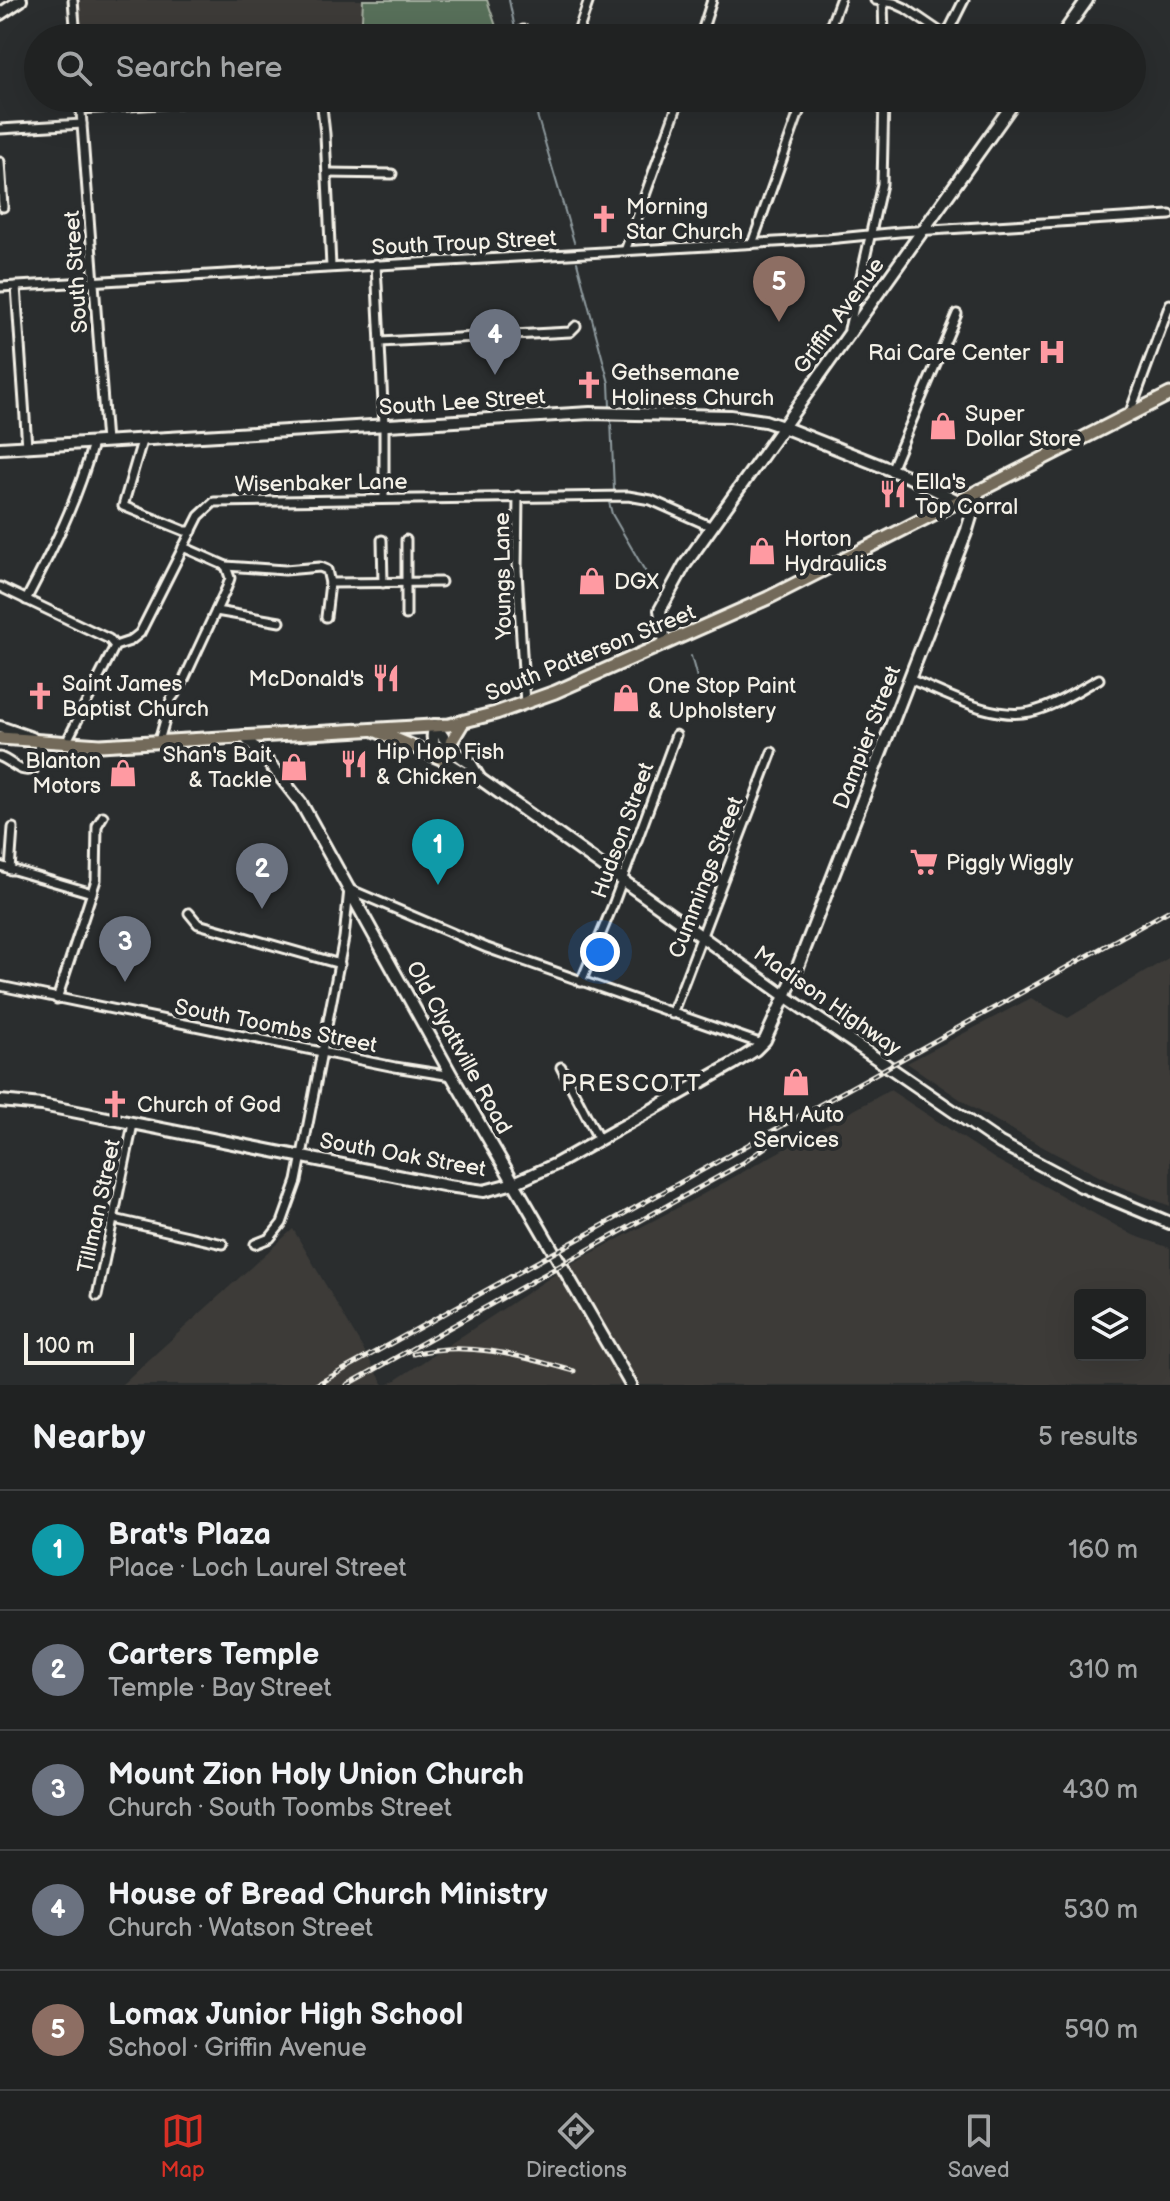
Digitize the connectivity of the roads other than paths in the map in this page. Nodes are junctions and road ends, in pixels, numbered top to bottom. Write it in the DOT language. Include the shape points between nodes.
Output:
graph roads {
  1 [pos="19,0"];
  2 [pos="73,0"];
  3 [pos="589,0"];
  4 [pos="712,0"];
  5 [pos="840,0"];
  6 [pos="964,0"];
  7 [pos="1087,0"];
  8 [pos="880,1"];
  9 [pos="0,14"];
  10 [pos="75,24"];
  11 [pos="581,24"];
  12 [pos="704,24"];
  13 [pos="831,24"];
  14 [pos="882,24"];
  15 [pos="928,24"];
  16 [pos="953,24"];
  17 [pos="1070,24"];
  18 [pos="81,112"];
  19 [pos="322,112"];
  20 [pos="675,112"];
  21 [pos="799,112"];
  22 [pos="884,112"];
  23 [pos="1007,112"];
  24 [pos="82,124"];
  25 [pos="0,129"];
  26 [pos="0,162"];
  27 [pos="328,173"];
  28 [pos="392,174"];
  29 [pos="3,207"];
  30 [pos="1170,215"];
  31 [pos="921,231"];
  32 [pos="871,234"];
  33 [pos="752,244"];
  34 [pos="625,251"];
  35 [pos="376,264"];
  36 [pos="331,267"];
  37 [pos="95,281"];
  38 [pos="16,286"];
  39 [pos="0,287"];
  40 [pos="1170,304"];
  41 [pos="957,314"];
  42 [pos="576,326"];
  43 [pos="848,335"];
  44 [pos="380,342"];
  45 [pos="1170,394"];
  46 [pos="1129,415"];
  47 [pos="384,425"];
  48 [pos="783,427"];
  49 [pos="142,441"];
  50 [pos="106,442"];
  51 [pos="93,443"];
  52 [pos="27,447"];
  53 [pos="0,448"];
  54 [pos="891,470"];
  55 [pos="979,490"];
  56 [pos="518,496"];
  57 [pos="384,499"];
  58 [pos="958,501"];
  59 [pos="712,527"];
  60 [pos="192,531"];
  61 [pos="382,540"];
  62 [pos="406,540"];
  63 [pos="183,547"];
  64 [pos="226,566"];
  65 [pos="441,582"];
  66 [pos="330,583"];
  67 [pos="383,583"];
  68 [pos="407,583"];
  69 [pos="0,587"];
  70 [pos="26,600"];
  71 [pos="216,611"];
  72 [pos="406,615"];
  73 [pos="326,617"];
  74 [pos="280,622"];
  75 [pos="665,643"];
  76 [pos="115,646"];
  77 [pos="909,679"];
  78 [pos="1099,679"];
  79 [pos="525,704"];
  80 [pos="463,722"];
  81 [pos="435,725"];
  82 [pos="0,727"];
  83 [pos="369,728"];
  84 [pos="676,735"];
  85 [pos="244,736"];
  86 [pos="0,738"];
  87 [pos="41,741"];
  88 [pos="159,741"];
  89 [pos="66,743"];
  90 [pos="772,752"];
  91 [pos="449,755"];
  92 [pos="0,757"];
  93 [pos="103,816"];
  94 [pos="13,828"];
  95 [pos="0,866"];
  96 [pos="10,870"];
  97 [pos="621,879"];
  98 [pos="349,889"];
  99 [pos="92,893"];
  100 [pos="189,913"];
  101 [pos="703,936"];
  102 [pos="340,964"];
  103 [pos="581,982"];
  104 [pos="0,986"];
  105 [pos="785,996"];
  106 [pos="57,999"];
  107 [pos="672,1014"];
  108 [pos="762,1044"];
  109 [pos="323,1052"];
  110 [pos="561,1067"];
  111 [pos="452,1076"];
  112 [pos="0,1101"];
  113 [pos="133,1124"];
  114 [pos="599,1140"];
  115 [pos="302,1156"];
  116 [pos="514,1183"];
  117 [pos="114,1219"];
  118 [pos="1170,1223"];
  119 [pos="223,1244"];
  120 [pos="255,1244"];
  121 [pos="97,1296"];
  122 [pos="631,1385"];
  1 -- 9 [label="main road"];
  2 -- 10 [label="street"];
  3 -- 11 [label="street"];
  4 -- 12 [label="street"];
  5 -- 13 [label="street"];
  6 -- 16 [label="street"];
  7 -- 17 [label="main road"];
  8 -- 14 [label="street"];
  8 -- 15 [label="street" via="905,8"];
  18 -- 24 [label="street, South Street"];
  19 -- 27 [label="street"];
  20 -- 34 [label="street"];
  21 -- 33 [label="street"];
  22 -- 32 [label="street" via="882,184"];
  23 -- 31 [label="main road, Griffin Avenue"];
  24 -- 25 [label="street"];
  24 -- 37 [label="street, South Street"];
  26 -- 29 [label="street"];
  27 -- 28 [label="street"];
  27 -- 36 [label="street"];
  30 -- 31 [label="street, South Troup Street"];
  31 -- 32 [label="street, South Troup Street"];
  31 -- 43 [label="main road, Griffin Avenue"];
  32 -- 33 [label="street, South Troup Street"];
  32 -- 43 [label="street"];
  33 -- 34 [label="street, South Troup Street"];
  34 -- 35 [label="street, South Troup Street"];
  35 -- 36 [label="street, South Troup Street"];
  35 -- 44 [label="street"];
  36 -- 37 [label="street, South Troup Street"];
  37 -- 38 [label="street, South Troup Street"];
  37 -- 50 [label="street, South Street"];
  38 -- 39 [label="street, South Troup Street"];
  38 -- 52 [label="street"];
  40 -- 46 [label="street"];
  41 -- 54 [label="street"];
  42 -- 44 [label="street" via="570,332"];
  43 -- 48 [label="main road, Griffin Avenue"];
  44 -- 47 [label="street"];
  45 -- 46 [label="main road, South Patterson Street"];
  46 -- 55 [label="main road, South Patterson Street"];
  47 -- 48 [label="main road, South Lee Street" via="622,413 730,416"];
  47 -- 49 [label="main road, South Lee Street"];
  47 -- 57 [label="street"];
  48 -- 54 [label="main road, South Lee Street"];
  48 -- 59 [label="main road, Griffin Avenue"];
  49 -- 50 [label="main road, South Lee Street"];
  49 -- 60 [label="street" via="123,506"];
  50 -- 51 [label="main road, South Lee Street"];
  51 -- 52 [label="main road, South Lee Street"];
  51 -- 70 [label="street" via="77,494"];
  52 -- 53 [label="main road, South Lee Street"];
  54 -- 58 [label="main road, South Lee Street"];
  55 -- 58 [label="main road, South Patterson Street"];
  55 -- 77 [label="main road, Dampier Street"];
  56 -- 57 [label="street, Wisenbaker Lane"];
  56 -- 59 [label="street, Wisenbaker Lane" via="645,499"];
  56 -- 79 [label="street, Youngs Lane"];
  57 -- 60 [label="street, Wisenbaker Lane" via="219,501 204,510"];
  58 -- 75 [label="main road, South Patterson Street" via="768,598"];
  59 -- 75 [label="main road, Griffin Avenue" via="662,603"];
  60 -- 63 [label="street, Wisenbaker Lane"];
  61 -- 67 [label="street"];
  62 -- 68 [label="street"];
  63 -- 64 [label="street"];
  63 -- 76 [label="street, Wisenbaker Lane" via="140,633"];
  64 -- 66 [label="street" via="320,567 327,570"];
  64 -- 71 [label="street" via="230,578"];
  65 -- 68 [label="street"];
  66 -- 67 [label="street"];
  66 -- 73 [label="street"];
  67 -- 68 [label="street"];
  68 -- 72 [label="street"];
  69 -- 70 [label="street"];
  70 -- 76 [label="street"];
  71 -- 74 [label="street"];
  71 -- 88 [label="street" via="171,699"];
  75 -- 79 [label="main road, South Patterson Street"];
  76 -- 89 [label="street, Wisenbaker Lane"];
  77 -- 78 [label="street" via="989,710 1016,713 1044,707"];
  77 -- 105 [label="main road, Dampier Street"];
  79 -- 80 [label="main road, South Patterson Street"];
  80 -- 81 [label="main road, South Patterson Street"];
  80 -- 91 [label="main road"];
  81 -- 83 [label="main road, South Patterson Street"];
  81 -- 91 [label="main road" via="432,745"];
  82 -- 87 [label="main road"];
  83 -- 85 [label="main road, South Patterson Street"];
  83 -- 91 [label="main road"];
  84 -- 97 [label="street, Hudson Street"];
  85 -- 88 [label="main road, South Patterson Street"];
  85 -- 98 [label="main road, Old Clyattville Road" via="301,803"];
  86 -- 87 [label="main road, South Patterson Street"];
  87 -- 89 [label="main road, South Patterson Street"];
  87 -- 92 [label="street" via="34,769 17,769"];
  88 -- 89 [label="main road, South Patterson Street"];
  90 -- 101 [label="street, Cummings Street"];
  91 -- 97 [label="main road, Madison Highway" via="466,774"];
  93 -- 99 [label="street" via="97,826 98,870"];
  94 -- 96 [label="street"];
  95 -- 96 [label="street"];
  96 -- 99 [label="street"];
  97 -- 101 [label="main road, Madison Highway"];
  97 -- 103 [label="street, Hudson Street"];
  98 -- 102 [label="street"];
  98 -- 103 [label="street"];
  98 -- 111 [label="main road, Old Clyattville Road"];
  99 -- 106 [label="street"];
  100 -- 102 [label="street" via="198,924"];
  101 -- 105 [label="main road, Madison Highway"];
  101 -- 107 [label="street, Cummings Street"];
  102 -- 109 [label="street"];
  103 -- 107 [label="street"];
  104 -- 106 [label="street, South Toombs Street"];
  105 -- 108 [label="main road"];
  105 -- 118 [label="main road, Madison Highway" via="1020,1155"];
  106 -- 109 [label="street, South Toombs Street"];
  107 -- 108 [label="street"];
  108 -- 114 [label="main road, South Oak Street"];
  109 -- 111 [label="street, South Toombs Street"];
  109 -- 115 [label="street"];
  110 -- 114 [label="street"];
  111 -- 116 [label="main road, Old Clyattville Road"];
  112 -- 113 [label="main road, South Oak Street"];
  113 -- 115 [label="main road, South Oak Street"];
  113 -- 117 [label="street, Tillman Street"];
  114 -- 116 [label="main road, South Oak Street"];
  115 -- 116 [label="main road, South Oak Street" via="484,1191"];
  115 -- 120 [label="street" via="282,1223 270,1238"];
  116 -- 122 [label="main road, Old Clyattville Road"];
  117 -- 119 [label="street"];
  117 -- 121 [label="street, Tillman Street"];
}
